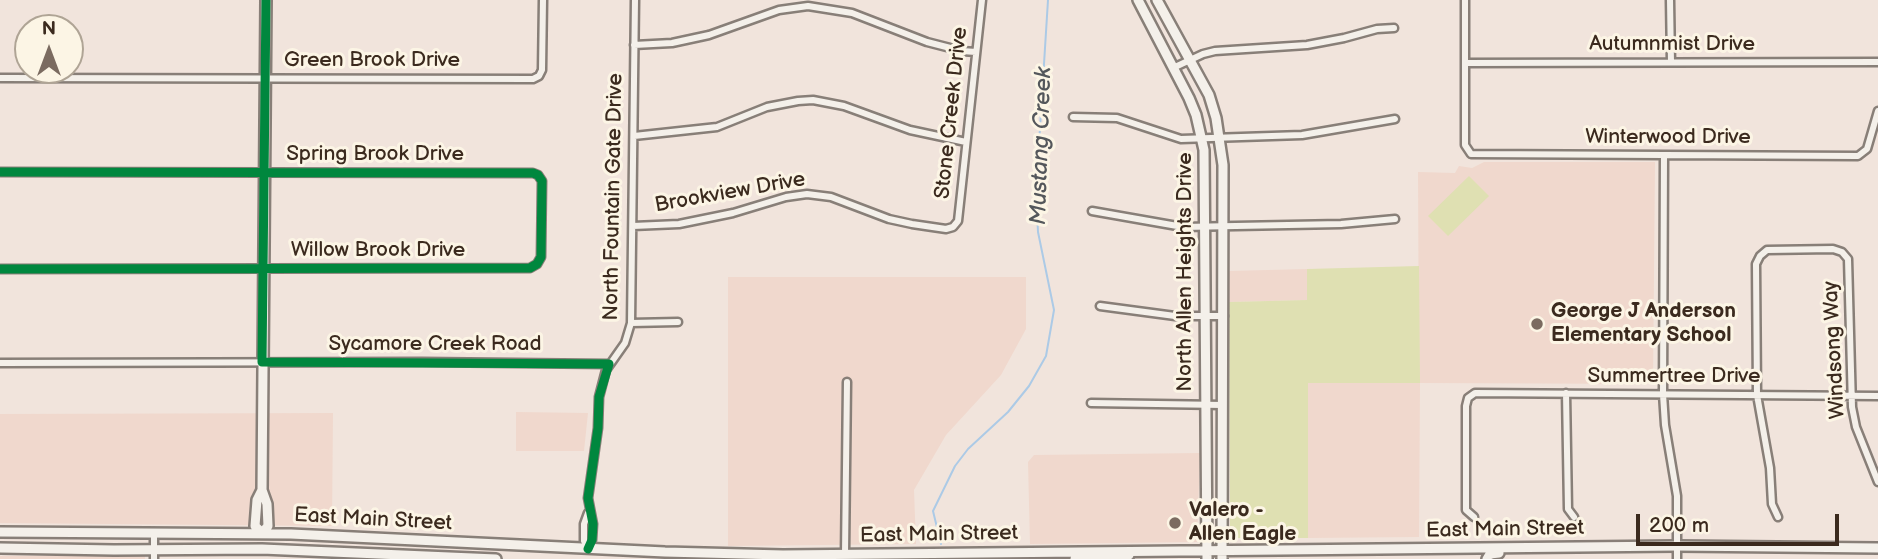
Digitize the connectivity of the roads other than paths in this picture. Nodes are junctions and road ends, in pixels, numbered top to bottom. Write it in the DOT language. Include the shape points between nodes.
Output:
graph roads {
  1 [pos="266,0"];
  2 [pos="543,0"];
  3 [pos="635,0"];
  4 [pos="982,0"];
  5 [pos="1138,0"];
  6 [pos="1157,0"];
  7 [pos="1465,0"];
  8 [pos="1671,0"];
  9 [pos="1394,28"];
  10 [pos="634,45"];
  11 [pos="976,52"];
  12 [pos="1191,59"];
  13 [pos="1671,62"];
  14 [pos="1878,62"];
  15 [pos="1466,63"];
  16 [pos="1175,67"];
  17 [pos="0,78"];
  18 [pos="265,78"];
  19 [pos="1878,111"];
  20 [pos="1073,117"];
  21 [pos="1395,119"];
  22 [pos="634,136"];
  23 [pos="1203,138"];
  24 [pos="1220,138"];
  25 [pos="967,142"];
  26 [pos="1664,156"];
  27 [pos="0,172"];
  28 [pos="264,172"];
  29 [pos="538,175"];
  30 [pos="1092,211"];
  31 [pos="1395,219"];
  32 [pos="633,226"];
  33 [pos="1224,226"];
  34 [pos="953,227"];
  35 [pos="1206,227"];
  36 [pos="263,268"];
  37 [pos="0,269"];
  38 [pos="1100,306"];
  39 [pos="1224,316"];
  40 [pos="1204,317"];
  41 [pos="678,322"];
  42 [pos="631,323"];
  43 [pos="262,362"];
  44 [pos="0,363"];
  45 [pos="609,364"];
  46 [pos="847,382"];
  47 [pos="1566,393"];
  48 [pos="1663,394"];
  49 [pos="1757,395"];
  50 [pos="1852,395"];
  51 [pos="1878,396"];
  52 [pos="1091,403"];
  53 [pos="1205,404"];
  54 [pos="1223,405"];
  55 [pos="1878,482"];
  56 [pos="1474,517"];
  57 [pos="1574,517"];
  58 [pos="1778,517"];
  59 [pos="0,532"];
  60 [pos="154,532"];
  61 [pos="36,533"];
  62 [pos="262,533"];
  63 [pos="444,541"];
  64 [pos="1677,546"];
  65 [pos="1567,547"];
  66 [pos="0,548"];
  67 [pos="154,548"];
  68 [pos="1878,548"];
  69 [pos="36,549"];
  70 [pos="262,549"];
  71 [pos="588,554"];
  72 [pos="845,554"];
  73 [pos="1392,554"];
  74 [pos="1207,555"];
  75 [pos="1222,555"];
  76 [pos="444,556"];
  77 [pos="1068,556"];
  78 [pos="154,559"];
  79 [pos="496,559"];
  80 [pos="1488,559"];
  81 [pos="1677,559"];
  1 -- 18 [label="main road"];
  2 -- 18 [label="street, Green Brook Drive" via="542,70 533,79"];
  3 -- 10 [label="street, North Fountain Gate Drive"];
  4 -- 11 [label="street, Stone Creek Drive"];
  5 -- 16 [label="main road, North Allen Heights Drive"];
  6 -- 12 [label="main road, North Allen Heights Drive"];
  7 -- 15 [label="street"];
  8 -- 13 [label="street"];
  9 -- 12 [label="street" via="1307,46 1214,51"];
  10 -- 11 [label="street" via="709,35 779,10 808,6 852,13 927,41"];
  10 -- 22 [label="street, North Fountain Gate Drive"];
  11 -- 25 [label="street, Stone Creek Drive"];
  12 -- 16 [label="street"];
  12 -- 24 [label="main road, North Allen Heights Drive" via="1209,95"];
  13 -- 14 [label="street, Autumnmist Drive"];
  13 -- 15 [label="street, Autumnmist Drive"];
  15 -- 26 [label="street, Winterwood Drive" via="1465,145 1470,154"];
  16 -- 23 [label="main road, North Allen Heights Drive"];
  17 -- 18 [label="street, Green Brook Drive"];
  18 -- 28 [label="main road"];
  19 -- 26 [label="street, Winterwood Drive" via="1869,145 1865,152 1853,156"];
  20 -- 23 [label="street" via="1116,118 1181,139"];
  21 -- 24 [label="street" via="1328,132"];
  22 -- 25 [label="street" via="717,127 767,107 813,100"];
  22 -- 32 [label="street, North Fountain Gate Drive"];
  23 -- 24 [label="street"];
  23 -- 35 [label="main road, North Allen Heights Drive"];
  24 -- 33 [label="main road, North Allen Heights Drive"];
  25 -- 34 [label="street, Stone Creek Drive" via="958,221"];
  26 -- 48 [label="street"];
  27 -- 28 [label="street, Spring Brook Drive"];
  28 -- 29 [label="street, Spring Brook Drive"];
  28 -- 36 [label="main road"];
  29 -- 36 [label="street, Willow Brook Drive" via="542,181 541,257 534,267"];
  30 -- 35 [label="street"];
  31 -- 33 [label="street"];
  32 -- 34 [label="street, Brookview Drive" via="679,224 807,194 831,197 889,219"];
  32 -- 42 [label="street, North Fountain Gate Drive"];
  33 -- 35 [label="street"];
  33 -- 39 [label="main road, North Allen Heights Drive"];
  35 -- 40 [label="main road, North Allen Heights Drive"];
  36 -- 37 [label="street, Willow Brook Drive"];
  36 -- 43 [label="main road"];
  38 -- 40 [label="street"];
  39 -- 40 [label="street"];
  39 -- 54 [label="main road, North Allen Heights Drive"];
  40 -- 53 [label="main road, North Allen Heights Drive"];
  41 -- 42 [label="street"];
  42 -- 45 [label="street, North Fountain Gate Drive" via="625,343"];
  43 -- 44 [label="street, Sycamore Creek Road"];
  43 -- 45 [label="street, Sycamore Creek Road"];
  43 -- 62 [label="main road" via="262,490 255,526"];
  45 -- 71 [label="street, North Fountain Gate Drive" via="599,397 584,524"];
  46 -- 72 [label="street"];
  47 -- 48 [label="street, Summertree Drive"];
  47 -- 56 [label="street, Summertree Drive" via="1471,395 1466,406 1466,510"];
  47 -- 57 [label="street" via="1568,509"];
  48 -- 49 [label="street, Summertree Drive"];
  48 -- 64 [label="street" via="1676,486"];
  49 -- 50 [label="street, Summertree Drive"];
  49 -- 50 [label="street, Windsong Way" via="1759,256 1772,250 1833,249 1846,255 1849,264"];
  49 -- 58 [label="street" via="1772,504"];
  50 -- 51 [label="street, Summertree Drive"];
  50 -- 55 [label="street, Windsong Way" via="1856,427"];
  52 -- 53 [label="street"];
  53 -- 54 [label="street"];
  53 -- 74 [label="main road, North Allen Heights Drive"];
  54 -- 75 [label="main road, North Allen Heights Drive"];
  59 -- 61 [label="main road, East Main Street"];
  60 -- 61 [label="main road, East Main Street"];
  60 -- 62 [label="main road, East Main Street"];
  60 -- 67 [label="street"];
  61 -- 69 [label="main road"];
  62 -- 63 [label="main road, East Main Street"];
  62 -- 70 [label="main road"];
  63 -- 71 [label="main road, East Main Street"];
  63 -- 76 [label="main road"];
  64 -- 65 [label="main road, East Main Street"];
  64 -- 68 [label="main road, East Main Street"];
  64 -- 81 [label="street"];
  65 -- 73 [label="main road, East Main Street"];
  65 -- 80 [label="main road" via="1490,554"];
  66 -- 69 [label="main road, East Main Street"];
  67 -- 69 [label="main road, East Main Street"];
  67 -- 70 [label="main road, East Main Street"];
  67 -- 78 [label="street"];
  70 -- 76 [label="main road, East Main Street"];
  71 -- 72 [label="main road, East Main Street"];
  72 -- 77 [label="main road, East Main Street"];
  73 -- 75 [label="main road, East Main Street"];
  74 -- 75 [label="main road, East Main Street"];
  74 -- 77 [label="main road, East Main Street" via="1136,551"];
  76 -- 79 [label="main road, East Main Street"];
}
